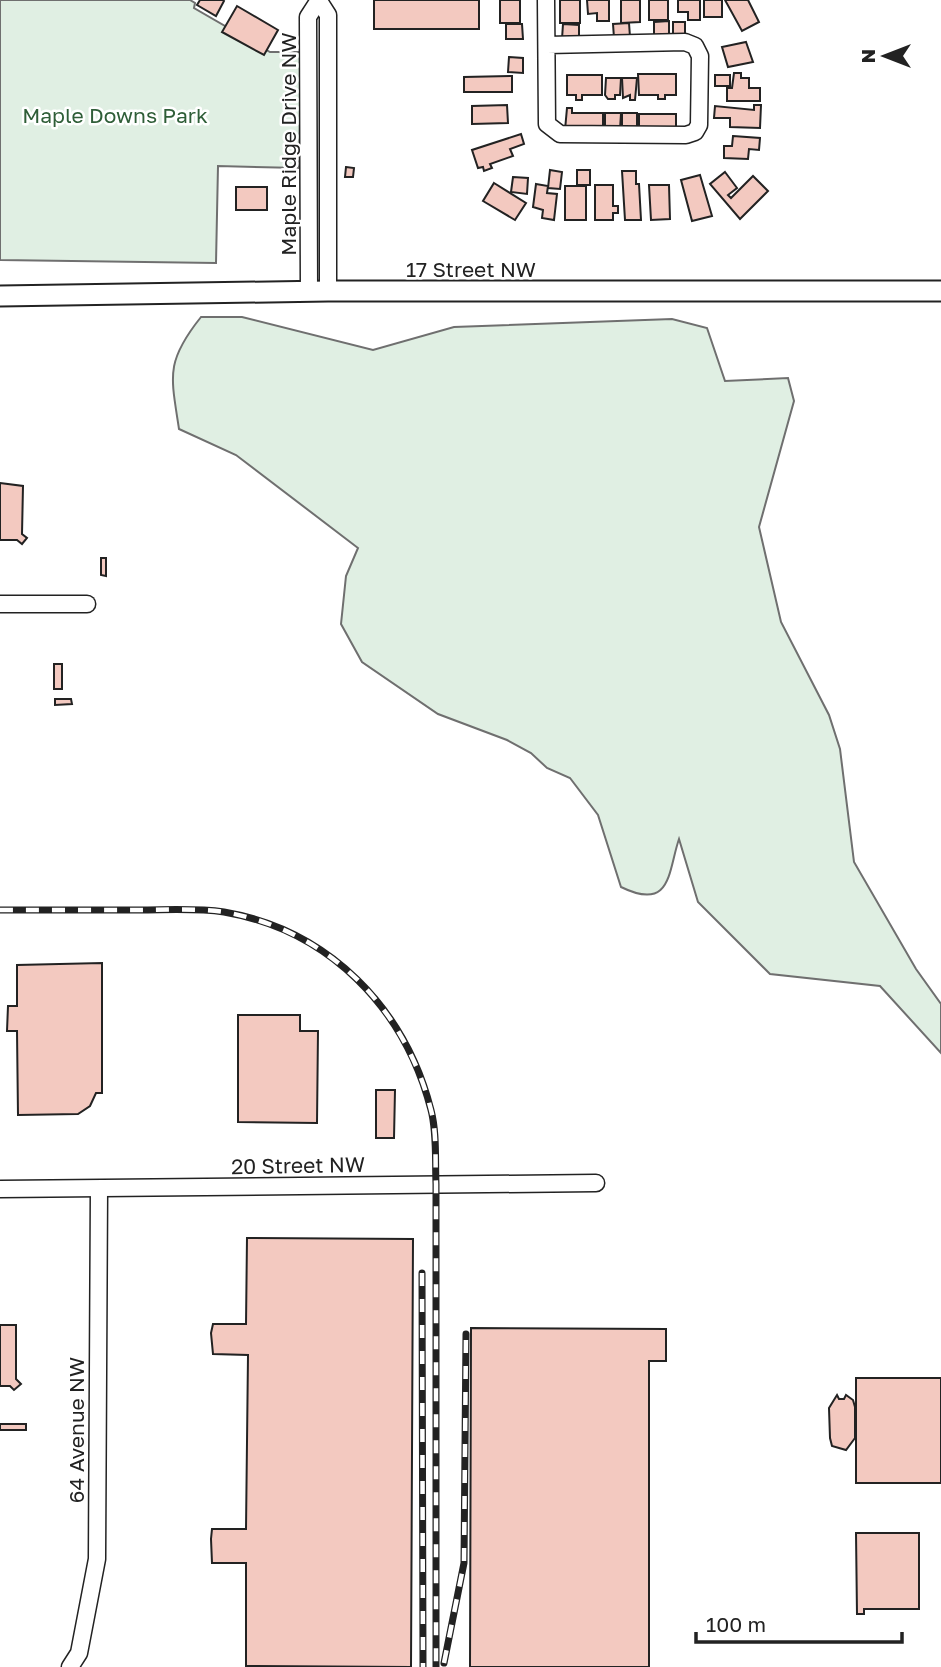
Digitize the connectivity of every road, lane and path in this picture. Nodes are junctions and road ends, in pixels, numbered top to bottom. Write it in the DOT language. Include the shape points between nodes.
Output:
graph roads {
  1 [pos="319,0"];
  2 [pos="546,0"];
  3 [pos="547,45"];
  4 [pos="318,291"];
  5 [pos="941,291"];
  6 [pos="0,296"];
  7 [pos="0,604"];
  8 [pos="87,604"];
  9 [pos="596,1183"];
  10 [pos="0,1189"];
  11 [pos="99,1189"];
  12 [pos="70,1667"];
  1 -- 4 [label="street, Maple Ridge Drive NW" via="328,15"];
  2 -- 3 [label="street"];
  3 -- 3 [label="street" via="547,124 552,131 686,135 699,125 700,56 695,46 685,42"];
  4 -- 5 [label="main road, 17 Street NW"];
  4 -- 6 [label="main road, 17 Street NW"];
  7 -- 8 [label="street"];
  9 -- 11 [label="street, 20 Street NW"];
  10 -- 11 [label="street, 20 Street NW"];
  11 -- 12 [label="street, 64 Avenue NW" via="97,1559 79,1653"];
}
